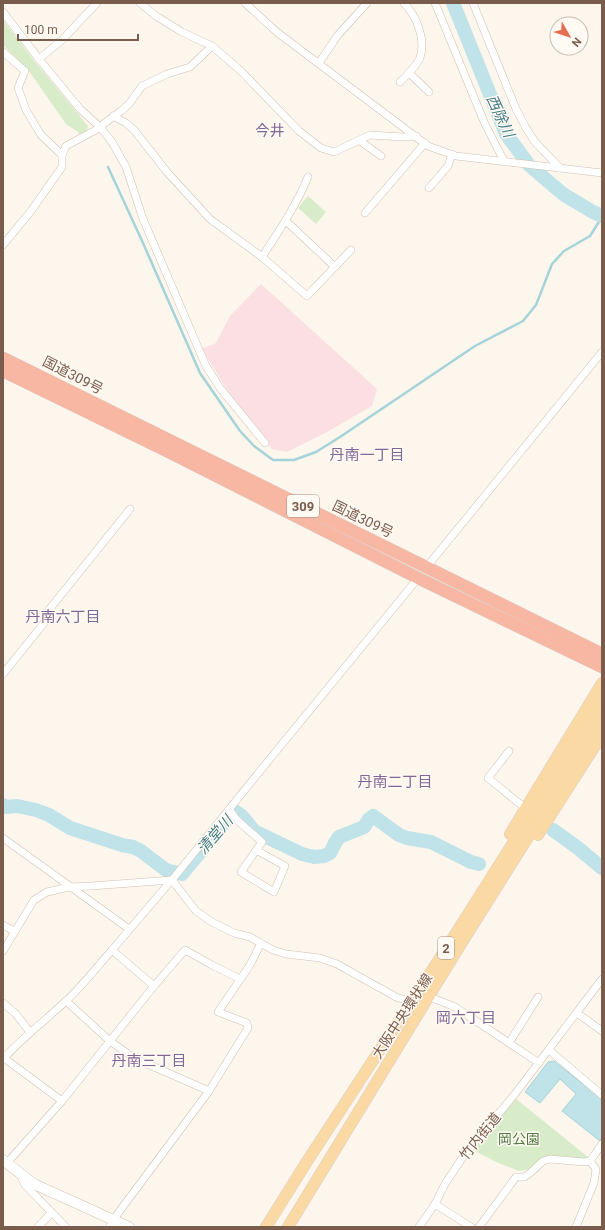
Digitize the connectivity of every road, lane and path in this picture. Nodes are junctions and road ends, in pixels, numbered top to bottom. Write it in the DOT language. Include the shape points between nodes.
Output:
graph roads {
  1 [pos="97,3"];
  2 [pos="140,3"];
  3 [pos="245,3"];
  4 [pos="367,3"];
  5 [pos="404,3"];
  6 [pos="434,3"];
  7 [pos="473,3"];
  8 [pos="3,12"];
  9 [pos="212,46"];
  10 [pos="3,52"];
  11 [pos="39,59"];
  12 [pos="319,63"];
  13 [pos="409,73"];
  14 [pos="400,82"];
  15 [pos="429,92"];
  16 [pos="113,116"];
  17 [pos="100,126"];
  18 [pos="416,136"];
  19 [pos="360,141"];
  20 [pos="425,143"];
  21 [pos="452,154"];
  22 [pos="62,155"];
  23 [pos="381,156"];
  24 [pos="506,162"];
  25 [pos="560,168"];
  26 [pos="602,173"];
  27 [pos="308,177"];
  28 [pos="429,188"];
  29 [pos="365,213"];
  30 [pos="286,221"];
  31 [pos="3,245"];
  32 [pos="351,250"];
  33 [pos="262,257"];
  34 [pos="335,267"];
  35 [pos="602,352"];
  36 [pos="3,358"];
  37 [pos="3,371"];
  38 [pos="265,443"];
  39 [pos="130,509"];
  40 [pos="427,567"];
  41 [pos="418,578"];
  42 [pos="602,654"];
  43 [pos="602,667"];
  44 [pos="3,674"];
  45 [pos="602,684"];
  46 [pos="602,702"];
  47 [pos="602,720"];
  48 [pos="602,735"];
  49 [pos="509,751"];
  50 [pos="525,808"];
  51 [pos="230,811"];
  52 [pos="3,838"];
  53 [pos="520,840"];
  54 [pos="256,850"];
  55 [pos="176,875"];
  56 [pos="69,887"];
  57 [pos="3,925"];
  58 [pos="129,929"];
  59 [pos="14,931"];
  60 [pos="262,943"];
  61 [pos="3,950"];
  62 [pos="112,950"];
  63 [pos="240,979"];
  64 [pos="602,979"];
  65 [pos="154,986"];
  66 [pos="538,997"];
  67 [pos="435,999"];
  68 [pos="405,1000"];
  69 [pos="66,1001"];
  70 [pos="3,1003"];
  71 [pos="577,1012"];
  72 [pos="413,1023"];
  73 [pos="602,1031"];
  74 [pos="30,1032"];
  75 [pos="110,1041"];
  76 [pos="509,1043"];
  77 [pos="549,1050"];
  78 [pos="4,1055"];
  79 [pos="374,1058"];
  80 [pos="539,1063"];
  81 [pos="209,1091"];
  82 [pos="602,1095"];
  83 [pos="62,1101"];
  84 [pos="602,1144"];
  85 [pos="590,1161"];
  86 [pos="5,1162"];
  87 [pos="21,1175"];
  88 [pos="435,1204"];
  89 [pos="51,1213"];
  90 [pos="111,1223"];
  91 [pos="38,1227"];
  92 [pos="66,1227"];
  93 [pos="129,1227"];
  94 [pos="266,1227"];
  95 [pos="288,1227"];
  96 [pos="419,1227"];
  97 [pos="471,1227"];
  98 [pos="479,1227"];
  99 [pos="576,1227"];
  1 -- 11 [label="street" via="62,40"];
  2 -- 9 [label="street" via="182,32"];
  3 -- 12 [label="street" via="278,33"];
  4 -- 12 [label="street" via="338,35"];
  5 -- 13 [label="street" via="414,17 423,42 420,58"];
  6 -- 24 [label="street" via="485,124"];
  7 -- 25 [label="street" via="526,128"];
  8 -- 11 [label="street"];
  9 -- 16 [label="street" via="190,67 142,86 129,104"];
  9 -- 19 [label="street" via="241,71 299,132 321,148 334,152"];
  10 -- 22 [label="street" via="25,71 18,88 26,110 41,135"];
  11 -- 17 [label="street" via="80,109"];
  12 -- 18 [label="street"];
  13 -- 14 [label="street"];
  13 -- 15 [label="street"];
  16 -- 17 [label="street"];
  16 -- 33 [label="street" via="134,130 210,219"];
  17 -- 22 [label="street" via="66,146"];
  17 -- 38 [label="street" via="126,167 143,219 206,366 220,388"];
  18 -- 19 [label="street" via="370,135"];
  18 -- 20 [label="street"];
  19 -- 23 [label="street"];
  20 -- 21 [label="street"];
  20 -- 29 [label="street"];
  21 -- 24 [label="street"];
  21 -- 28 [label="street" via="448,166"];
  22 -- 31 [label="street" via="62,167"];
  24 -- 25 [label="street"];
  25 -- 26 [label="street"];
  27 -- 30 [label="street"];
  30 -- 33 [label="street"];
  30 -- 34 [label="street"];
  32 -- 34 [label="street"];
  33 -- 34 [label="street" via="307,296"];
  35 -- 40 [label="street"];
  36 -- 40 [label="highway, 国道309号 / 309"];
  37 -- 41 [label="highway, 国道309号 / 309"];
  39 -- 44 [label="street" via="48,611 44,623"];
  40 -- 41 [label="street"];
  40 -- 42 [label="highway, 国道309号 / 309"];
  41 -- 43 [label="highway, 国道309号 / 309"];
  41 -- 51 [label="street"];
  45 -- 50 [label="main road"];
  46 -- 53 [label="main road, 大阪中央環状線 / 2"];
  47 -- 53 [label="main road, 大阪中央環状線 / 2"];
  48 -- 67 [label="main road"];
  49 -- 50 [label="street" via="488,778"];
  50 -- 68 [label="main road"];
  51 -- 54 [label="street" via="262,842"];
  51 -- 55 [label="street"];
  52 -- 56 [label="street"];
  53 -- 72 [label="main road, 大阪中央環状線 / 2"];
  53 -- 79 [label="main road, 大阪中央環状線 / 2"];
  54 -- 54 [label="street" via="241,872 274,892 285,866"];
  55 -- 56 [label="street"];
  55 -- 58 [label="street"];
  55 -- 60 [label="street" via="196,911 234,933"];
  56 -- 58 [label="street"];
  56 -- 59 [label="street" via="47,892 34,900"];
  57 -- 59 [label="street"];
  58 -- 62 [label="street"];
  59 -- 61 [label="street"];
  60 -- 63 [label="street"];
  60 -- 68 [label="street" via="286,954 320,958 337,964"];
  62 -- 65 [label="street"];
  62 -- 69 [label="street"];
  63 -- 65 [label="street" via="185,950"];
  63 -- 81 [label="street" via="218,1012 247,1023 248,1028"];
  64 -- 71 [label="street"];
  65 -- 75 [label="street"];
  66 -- 76 [label="street"];
  67 -- 72 [label="main road"];
  67 -- 76 [label="street" via="455,1007"];
  68 -- 79 [label="main road"];
  69 -- 74 [label="street"];
  69 -- 75 [label="street"];
  70 -- 74 [label="street"];
  71 -- 73 [label="street"];
  71 -- 77 [label="street, 竹内街道"];
  72 -- 95 [label="main road, 大阪中央環状線 / 2"];
  74 -- 78 [label="street"];
  75 -- 81 [label="street" via="134,1058"];
  75 -- 83 [label="street"];
  76 -- 80 [label="street"];
  77 -- 80 [label="street, 竹内街道"];
  77 -- 82 [label="street"];
  78 -- 83 [label="street"];
  79 -- 94 [label="main road, 大阪中央環状線 / 2"];
  80 -- 88 [label="street, 竹内街道" via="465,1154"];
  81 -- 90 [label="street"];
  83 -- 86 [label="street"];
  84 -- 85 [label="street"];
  85 -- 98 [label="street" via="543,1161 529,1174 516,1178"];
  85 -- 99 [label="street" via="596,1169 594,1183"];
  86 -- 87 [label="street"];
  87 -- 89 [label="street" via="25,1185"];
  87 -- 90 [label="street"];
  88 -- 96 [label="street, 竹内街道"];
  88 -- 97 [label="street"];
  89 -- 91 [label="street"];
  89 -- 92 [label="street"];
  90 -- 93 [label="street"];
}
